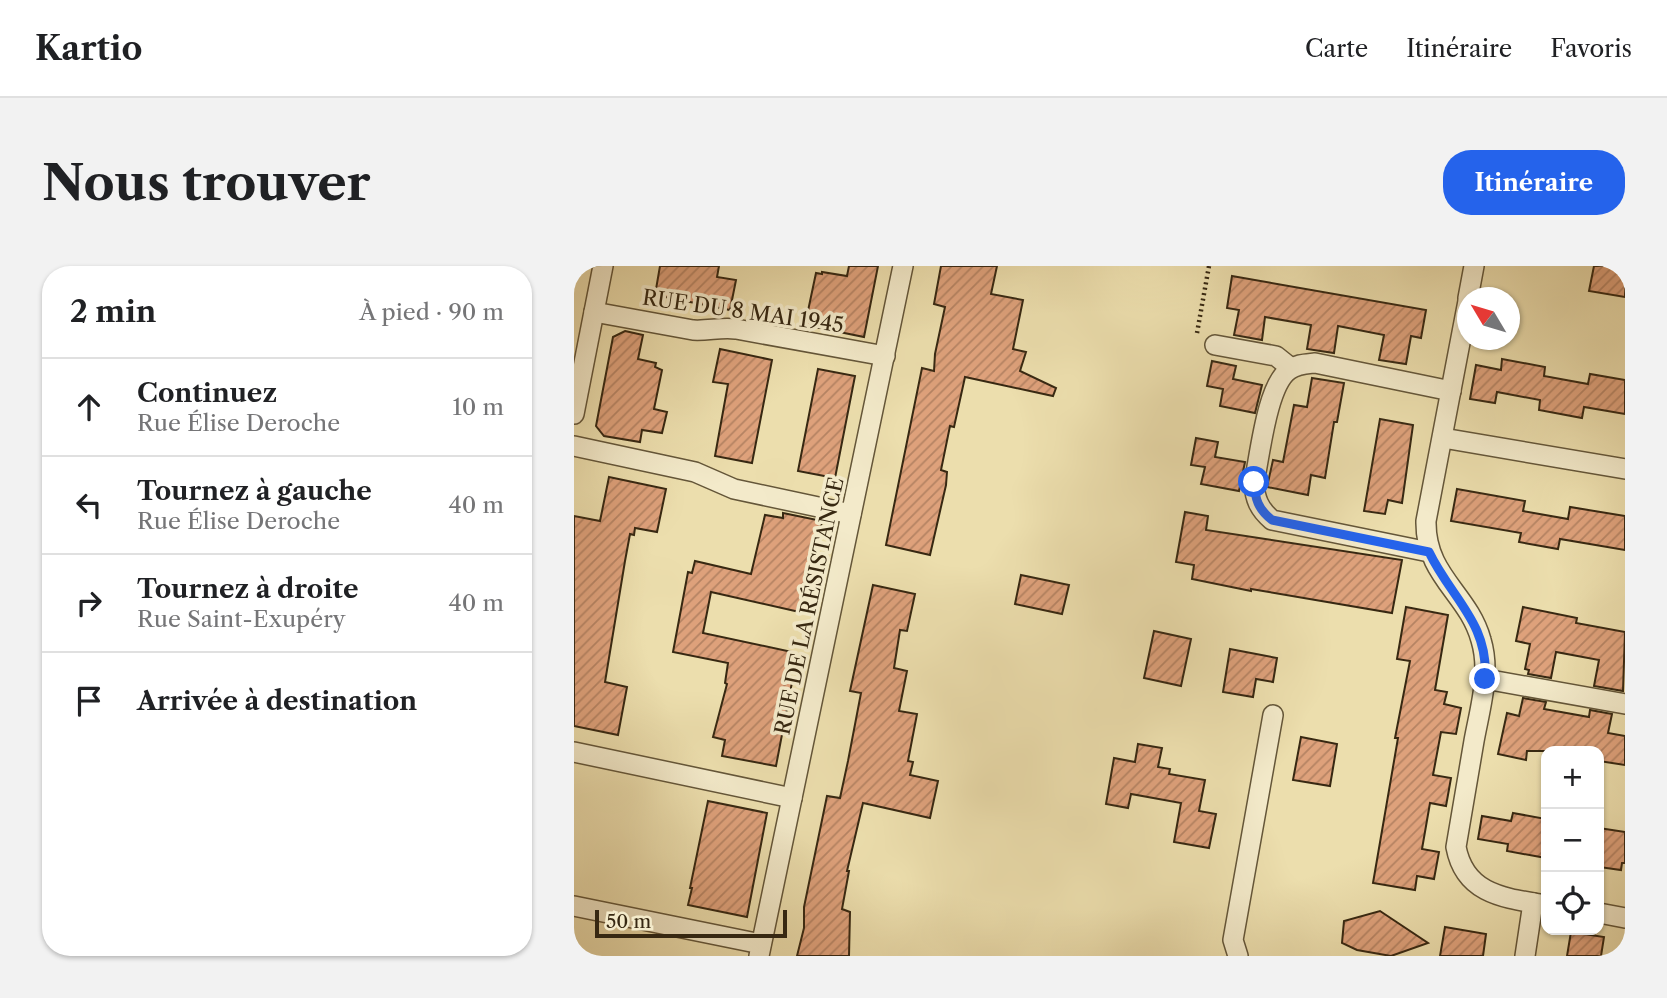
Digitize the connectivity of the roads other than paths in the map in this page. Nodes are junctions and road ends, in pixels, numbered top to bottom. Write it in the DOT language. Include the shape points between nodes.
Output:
graph roads {
  1 [pos="603,266"];
  2 [pos="903,266"];
  3 [pos="1474,266"];
  4 [pos="1470,287"];
  5 [pos="594,312"];
  6 [pos="1215,345"];
  7 [pos="1459,350"];
  8 [pos="885,356"];
  9 [pos="1291,368"];
  10 [pos="1451,391"];
  11 [pos="574,414"];
  12 [pos="1443,438"];
  13 [pos="574,446"];
  14 [pos="1625,469"];
  15 [pos="851,514"];
  16 [pos="1429,552"];
  17 [pos="1485,679"];
  18 [pos="1625,704"];
  19 [pos="1273,715"];
  20 [pos="574,752"];
  21 [pos="792,798"];
  22 [pos="1540,904"];
  23 [pos="574,906"];
  24 [pos="1604,914"];
  25 [pos="1625,918"];
  26 [pos="760,950"];
  27 [pos="1238,956"];
  28 [pos="1525,956"];
  1 -- 5 [label="street"];
  2 -- 8 [label="street, RUE DE LA RÉSISTANCE"];
  3 -- 4 [label="street"];
  5 -- 8 [label="street, RUE DU 8 MAI 1945" via="693,330 736,329"];
  5 -- 11 [label="street"];
  6 -- 9 [label="street" via="1276,356"];
  7 -- 10 [label="street"];
  8 -- 15 [label="street, RUE DE LA RÉSISTANCE"];
  9 -- 10 [label="street" via="1315,363"];
  9 -- 16 [label="street" via="1272,397 1254,482 1258,506 1281,523"];
  10 -- 12 [label="street"];
  12 -- 14 [label="street"];
  12 -- 16 [label="street" via="1426,521"];
  13 -- 15 [label="street" via="695,472 734,489"];
  15 -- 21 [label="street, RUE DE LA RÉSISTANCE"];
  16 -- 17 [label="street" via="1476,624"];
  17 -- 18 [label="street"];
  17 -- 22 [label="street" via="1456,847 1458,860 1481,888"];
  19 -- 27 [label="street" via="1233,940"];
  20 -- 21 [label="street"];
  21 -- 26 [label="street, RUE DE LA RÉSISTANCE"];
  22 -- 28 [label="street"];
  23 -- 26 [label="street"];
  24 -- 25 [label="street"];
}
